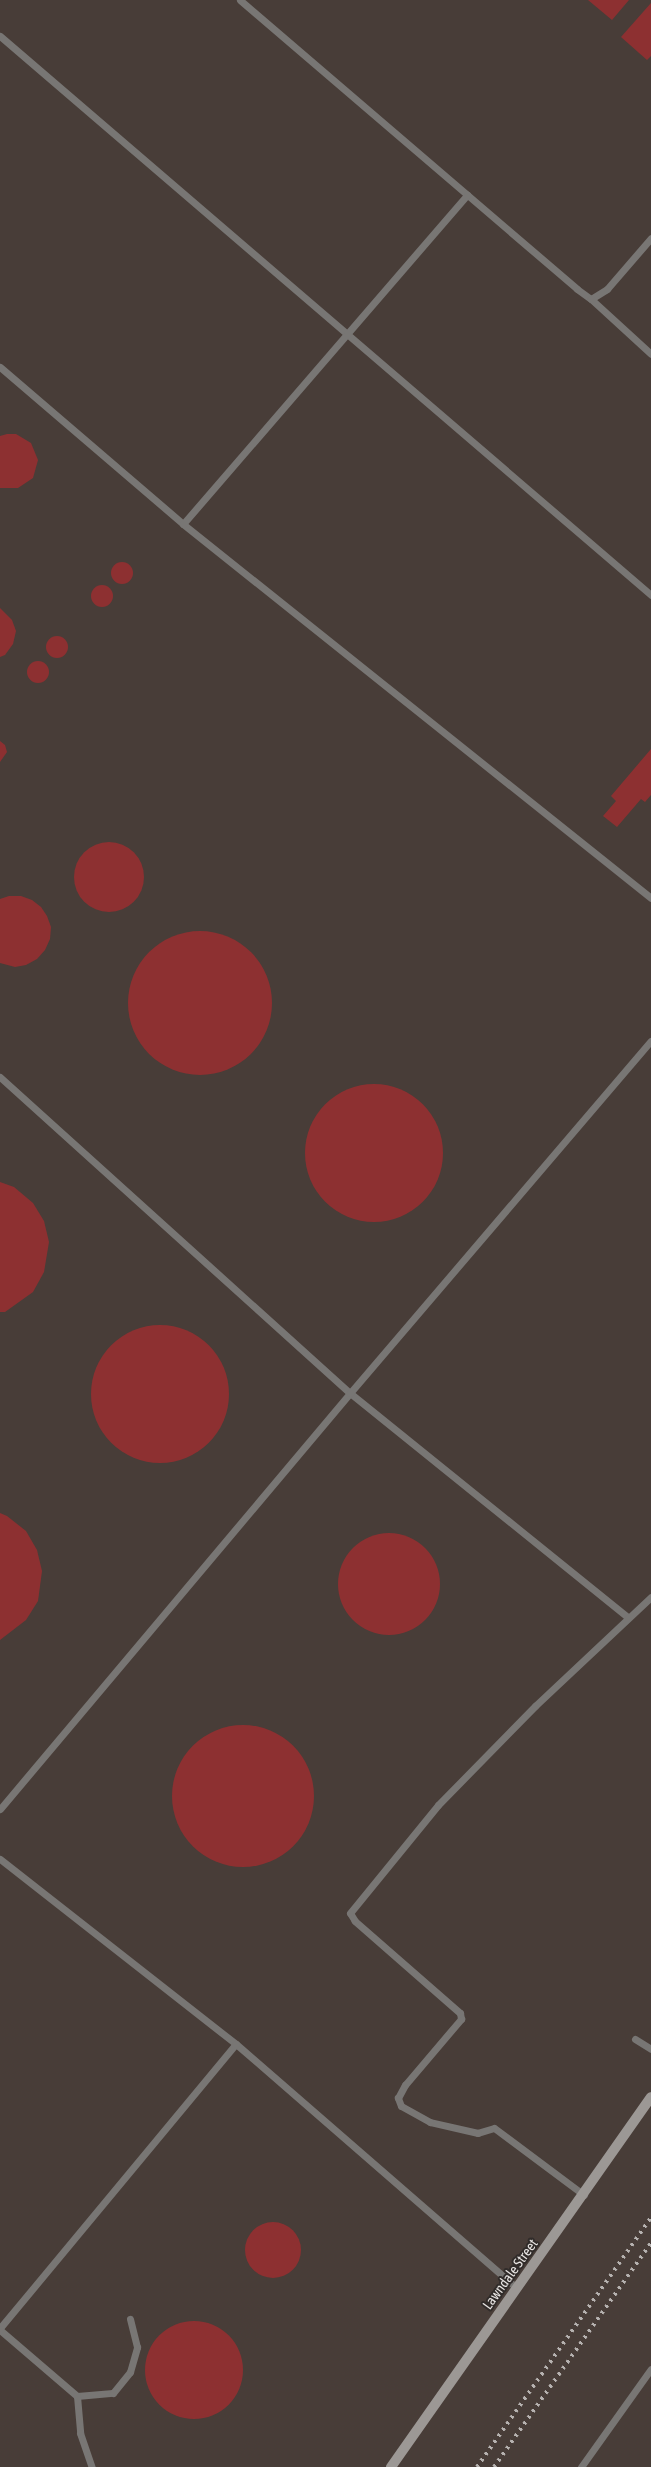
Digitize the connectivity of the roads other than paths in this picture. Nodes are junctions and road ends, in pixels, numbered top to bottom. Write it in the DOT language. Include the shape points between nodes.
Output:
graph roads {
  1 [pos="240,0"];
  2 [pos="0,36"];
  3 [pos="467,195"];
  4 [pos="651,238"];
  5 [pos="592,298"];
  6 [pos="346,335"];
  7 [pos="651,354"];
  8 [pos="0,367"];
  9 [pos="183,524"];
  10 [pos="651,595"];
  11 [pos="651,898"];
  12 [pos="651,1041"];
  13 [pos="0,1077"];
  14 [pos="350,1393"];
  15 [pos="651,1597"];
  16 [pos="628,1617"];
  17 [pos="0,1809"];
  18 [pos="0,1859"];
  19 [pos="635,2039"];
  20 [pos="236,2044"];
  21 [pos="651,2049"];
  22 [pos="651,2097"];
  23 [pos="584,2195"];
  24 [pos="517,2288"];
  25 [pos="130,2319"];
  26 [pos="0,2329"];
  27 [pos="651,2369"];
  28 [pos="77,2396"];
  29 [pos="92,2467"];
  30 [pos="391,2467"];
  31 [pos="581,2467"];
  1 -- 3 [label="lane"];
  2 -- 6 [label="lane"];
  3 -- 5 [label="lane" via="577,289"];
  3 -- 6 [label="lane"];
  4 -- 5 [label="lane" via="607,289"];
  5 -- 7 [label="lane"];
  6 -- 9 [label="lane"];
  6 -- 10 [label="lane"];
  8 -- 9 [label="lane"];
  9 -- 11 [label="lane"];
  12 -- 14 [label="lane"];
  13 -- 14 [label="lane"];
  14 -- 16 [label="lane"];
  14 -- 17 [label="lane"];
  15 -- 16 [label="lane"];
  16 -- 23 [label="lane" via="438,1805 350,1913 355,1921 460,2013 461,2019 405,2085 398,2098 401,2106 430,2122 478,2133 494,2128"];
  18 -- 20 [label="lane"];
  19 -- 21 [label="lane"];
  20 -- 24 [label="lane"];
  20 -- 26 [label="lane"];
  22 -- 23 [label="main road, Lawndale Street"];
  23 -- 24 [label="main road, Lawndale Street"];
  24 -- 30 [label="main road, Lawndale Street"];
  25 -- 28 [label="lane" via="137,2348 130,2372 112,2393"];
  26 -- 28 [label="lane"];
  27 -- 31 [label="lane"];
  28 -- 29 [label="lane" via="80,2433"];
}
